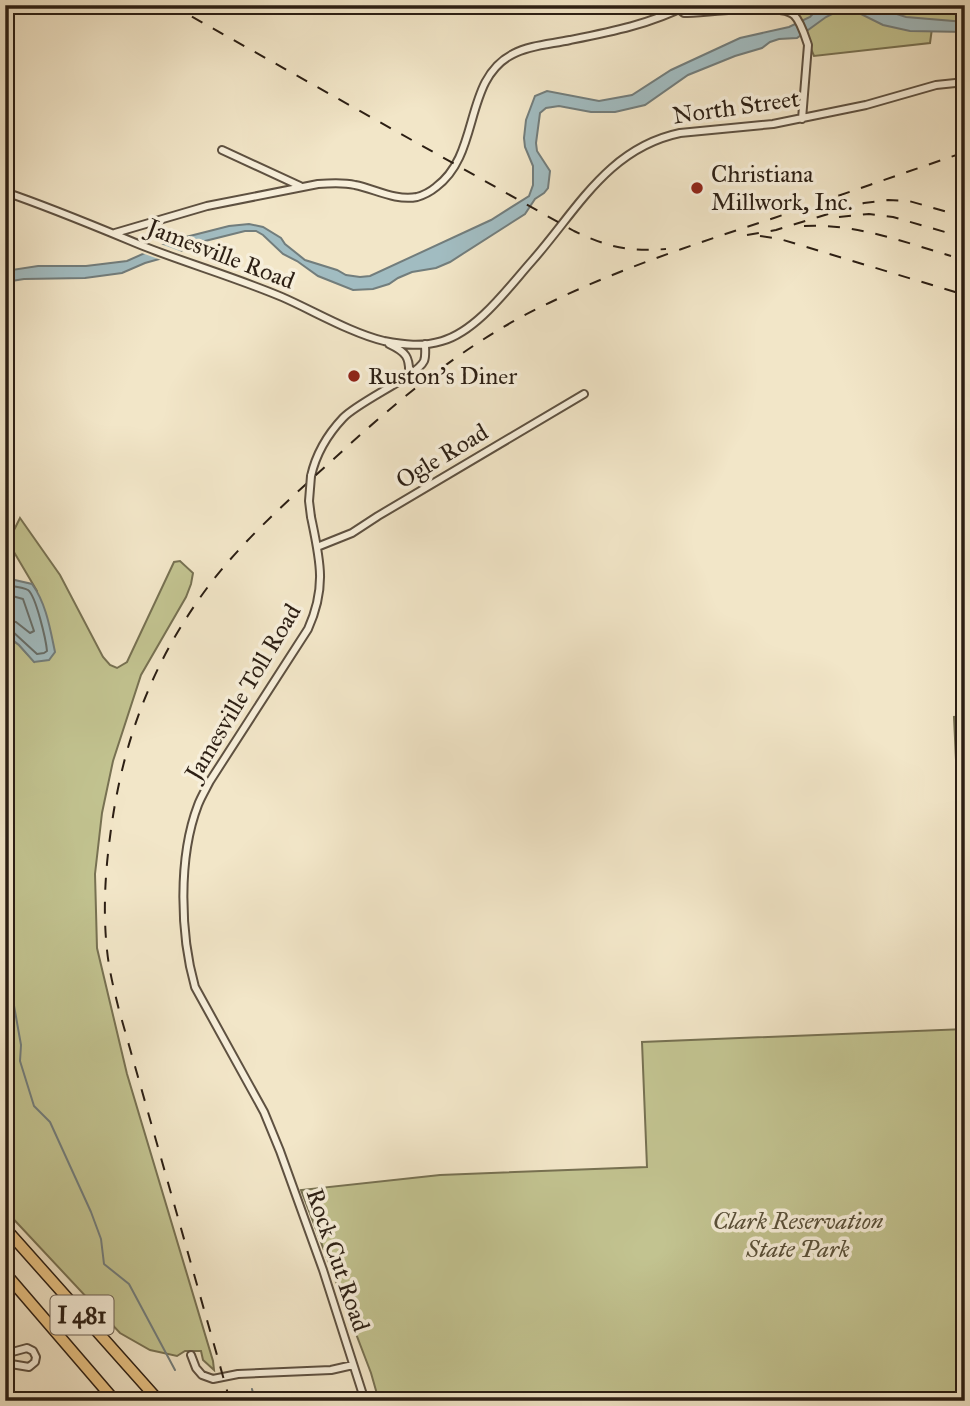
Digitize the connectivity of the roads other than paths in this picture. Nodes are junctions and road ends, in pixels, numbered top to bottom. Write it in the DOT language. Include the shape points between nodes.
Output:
graph roads {
  1 [pos="687,5"];
  2 [pos="679,9"];
  3 [pos="965,82"];
  4 [pos="802,119"];
  5 [pos="222,149"];
  6 [pos="302,187"];
  7 [pos="5,192"];
  8 [pos="115,233"];
  9 [pos="381,340"];
  10 [pos="425,344"];
  11 [pos="409,374"];
  12 [pos="584,394"];
  13 [pos="317,547"];
  14 [pos="272,1132"];
  15 [pos="5,1228"];
  16 [pos="5,1273"];
  17 [pos="5,1354"];
  18 [pos="191,1355"];
  19 [pos="5,1363"];
  20 [pos="353,1365"];
  21 [pos="115,1401"];
  22 [pos="159,1401"];
  23 [pos="365,1401"];
  1 -- 2 [label="street"];
  2 -- 4 [label="street" via="684,13 779,10 794,15 808,45"];
  2 -- 6 [label="street" via="647,22 512,54 488,77 453,169 443,182 422,195 395,197 354,184"];
  3 -- 4 [label="street, North Street"];
  4 -- 10 [label="street, North Street" via="680,133 638,148 601,178 478,319 453,336"];
  5 -- 6 [label="street"];
  6 -- 8 [label="street" via="207,206"];
  7 -- 8 [label="street, Jamesville Road"];
  8 -- 9 [label="street, Jamesville Road"];
  9 -- 10 [label="street, Jamesville Road"];
  9 -- 11 [label="street" via="405,354"];
  10 -- 11 [label="street, Jamesville Toll Road" via="424,360"];
  11 -- 13 [label="street, Jamesville Toll Road, bridge" via="349,413 320,448 309,501"];
  12 -- 13 [label="street, Ogle Road" via="352,533"];
  13 -- 14 [label="street, Jamesville Toll Road" via="321,581 315,613 210,781 190,832 185,869 184,930 195,987"];
  14 -- 20 [label="street, Rock Cut Road"];
  15 -- 22 [label="highway, I 481"];
  16 -- 21 [label="highway, I 481"];
  17 -- 19 [label="street" via="27,1348 36,1362 29,1367"];
  18 -- 20 [label="street" via="202,1375 213,1379"];
  20 -- 23 [label="street, Rock Cut Road"];
}
